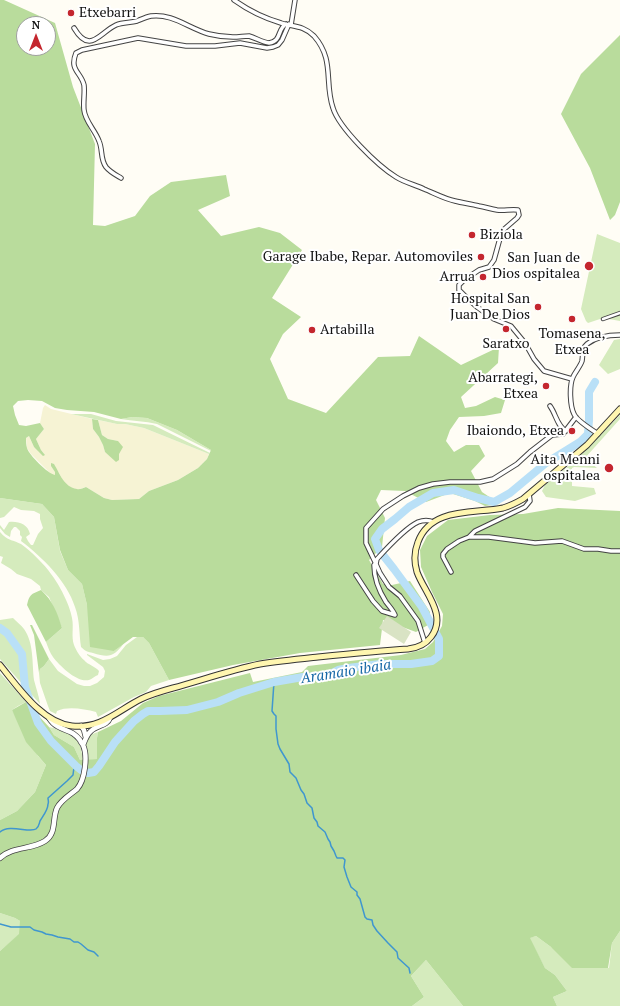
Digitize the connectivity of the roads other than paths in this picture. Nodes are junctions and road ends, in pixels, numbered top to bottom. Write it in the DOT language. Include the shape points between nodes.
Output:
graph roads {
  1 [pos="234,0"];
  2 [pos="295,0"];
  3 [pos="289,24"];
  4 [pos="74,28"];
  5 [pos="121,178"];
  6 [pos="620,313"];
  7 [pos="603,319"];
  8 [pos="620,335"];
  9 [pos="572,379"];
  10 [pos="550,406"];
  11 [pos="620,409"];
  12 [pos="576,417"];
  13 [pos="565,433"];
  14 [pos="598,434"];
  15 [pos="529,494"];
  16 [pos="434,522"];
  17 [pos="470,537"];
  18 [pos="620,551"];
  19 [pos="376,564"];
  20 [pos="451,572"];
  21 [pos="356,575"];
  22 [pos="425,643"];
  23 [pos="0,665"];
  24 [pos="48,717"];
  25 [pos="110,718"];
  26 [pos="81,726"];
  27 [pos="78,738"];
  28 [pos="86,738"];
  29 [pos="83,745"];
  30 [pos="0,858"];
  1 -- 3 [label="street" via="261,15"];
  2 -- 3 [label="street"];
  3 -- 4 [label="street" via="283,25 277,38 269,43 247,36 208,34 162,16 118,24 94,40 84,39"];
  3 -- 5 [label="street" via="278,45 267,48 240,43 186,46 138,38 76,53 74,65 84,84 84,111 99,139 105,166"];
  3 -- 9 [label="street" via="305,29 322,48 328,65 333,109 351,136 379,163 397,177 455,201 494,210 518,210 517,218 502,231 494,260 489,267 464,280 459,285 459,290 494,319 511,326 526,343 544,371"];
  6 -- 7 [label="street"];
  8 -- 9 [label="street" via="604,336 586,345 582,362"];
  9 -- 12 [label="street" via="571,407"];
  10 -- 13 [label="street"];
  11 -- 14 [label="main road"];
  12 -- 13 [label="street"];
  12 -- 14 [label="street"];
  13 -- 19 [label="street" via="552,435 517,464 493,479 432,484 403,496 382,509 366,528 366,543"];
  14 -- 15 [label="main road"];
  15 -- 16 [label="main road" via="504,508 460,512"];
  15 -- 17 [label="street" via="530,501 525,507 476,531"];
  16 -- 19 [label="street" via="419,521 408,528 377,559"];
  16 -- 22 [label="main road" via="420,537 415,557 417,571 434,605 437,617 433,634"];
  17 -- 18 [label="street" via="535,543 562,541 584,549"];
  17 -- 20 [label="street" via="459,541 443,554"];
  19 -- 21 [label="street" via="375,578 382,596 395,615 382,611"];
  19 -- 22 [label="street" via="389,587 400,596 418,621"];
  22 -- 25 [label="main road" via="408,650 261,664 149,695"];
  23 -- 24 [label="main road"];
  24 -- 26 [label="main road" via="64,725"];
  24 -- 27 [label="street" via="56,726 75,734"];
  25 -- 26 [label="main road" via="94,725"];
  25 -- 28 [label="street" via="107,723 90,731"];
  26 -- 27 [label="street"];
  26 -- 28 [label="street"];
  27 -- 29 [label="street"];
  28 -- 29 [label="street"];
  29 -- 30 [label="street" via="85,766 82,780 58,807 51,836 39,844 10,851"];
}
